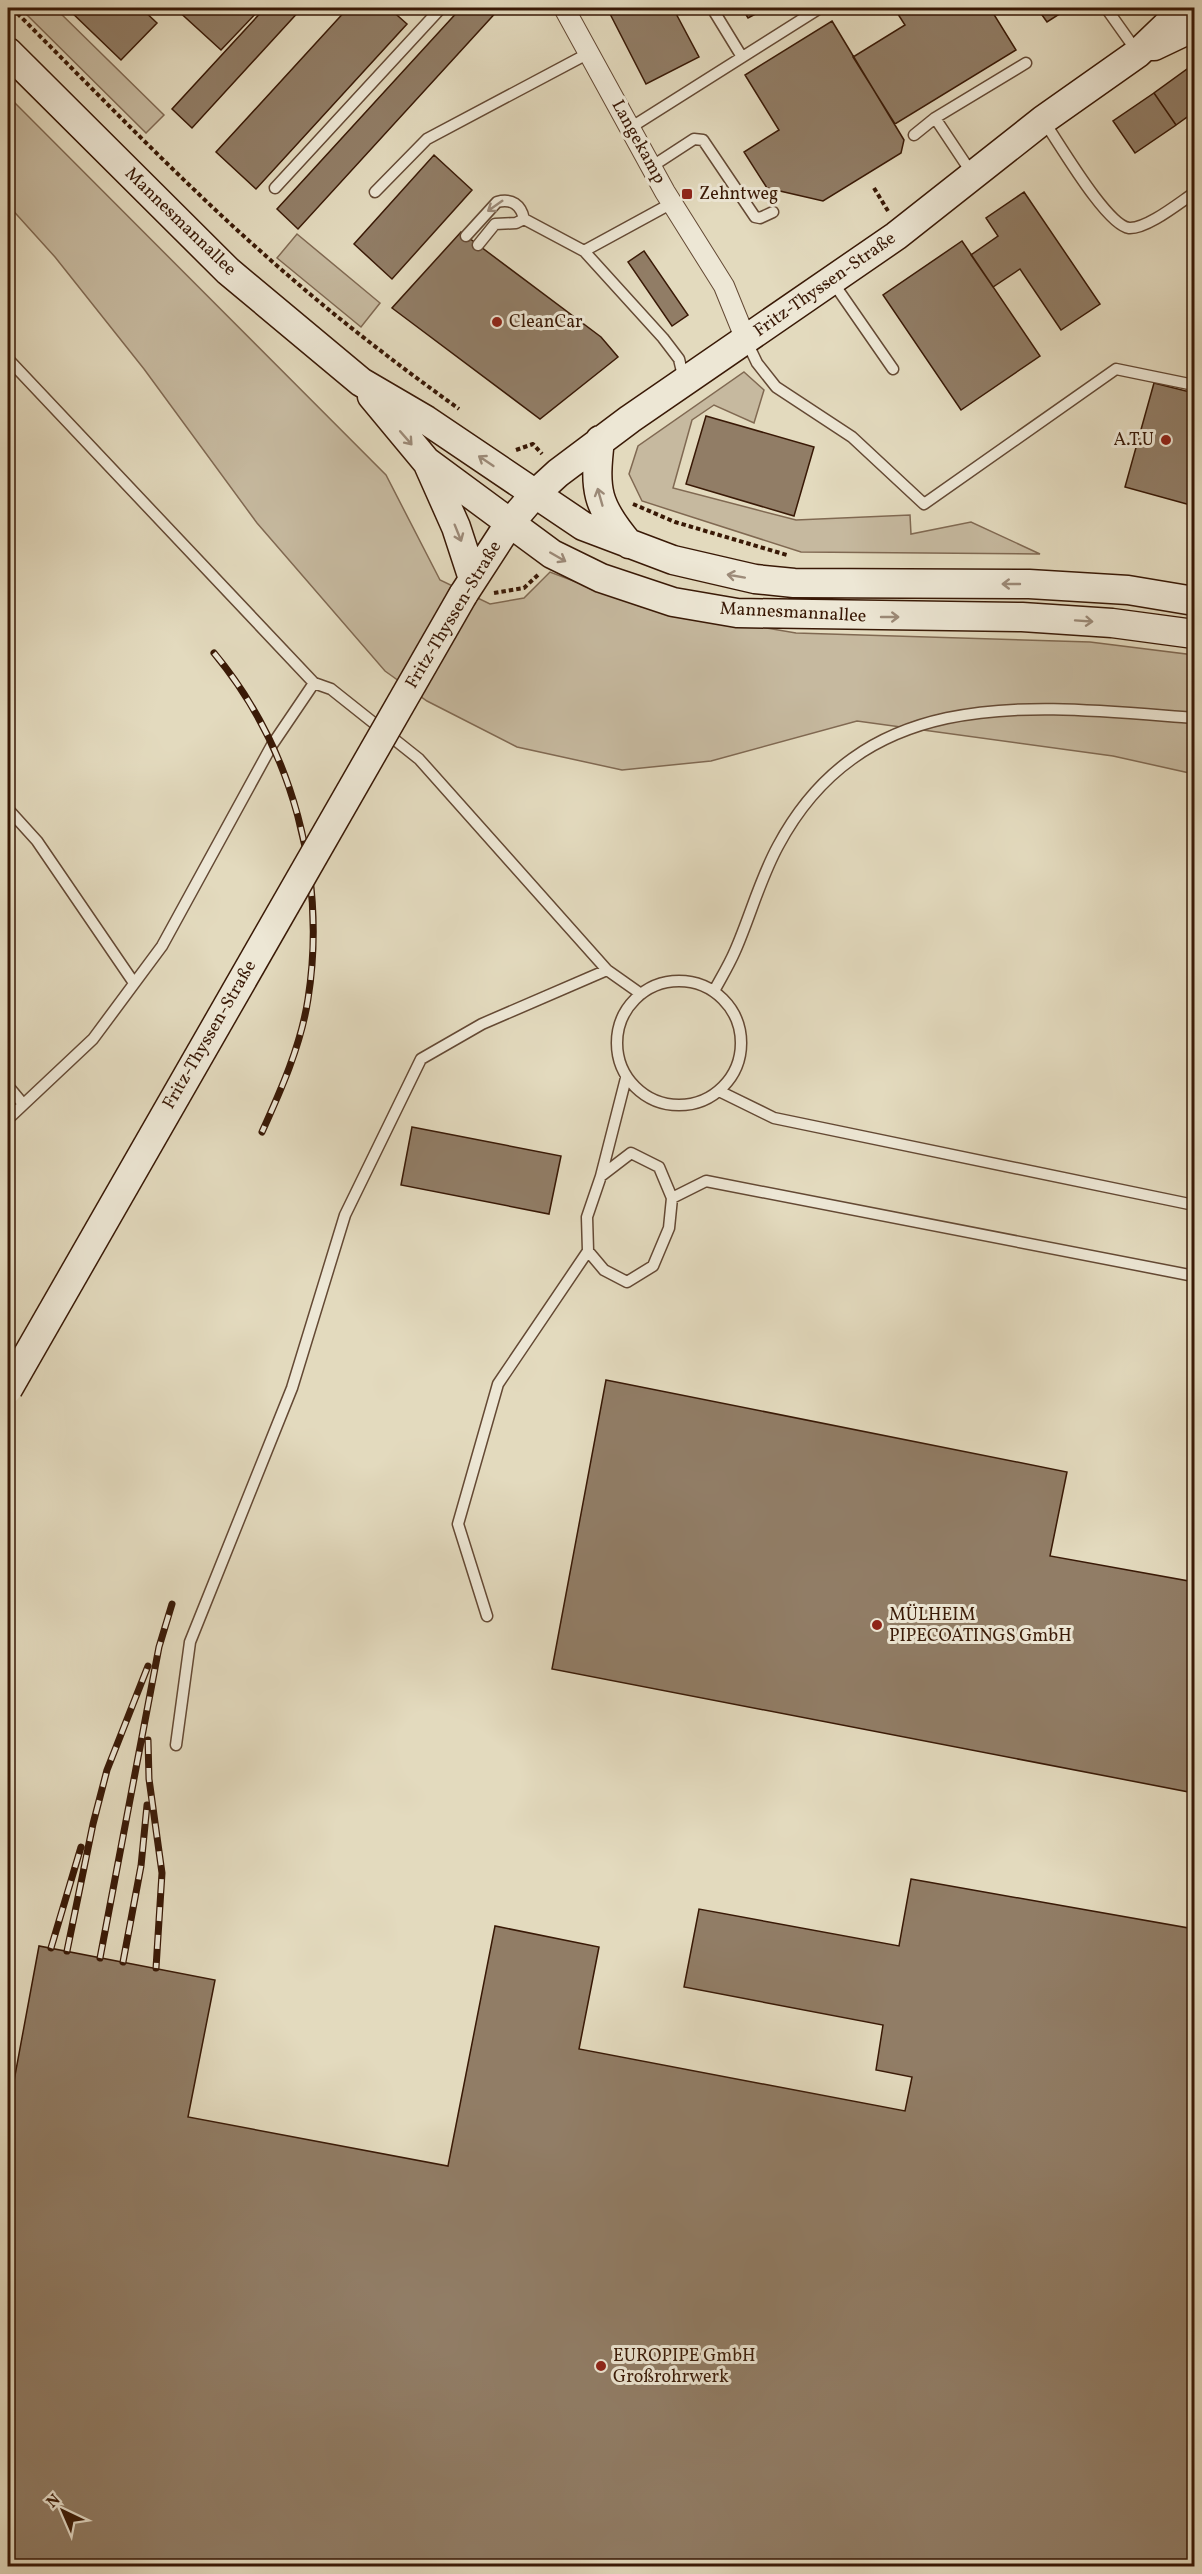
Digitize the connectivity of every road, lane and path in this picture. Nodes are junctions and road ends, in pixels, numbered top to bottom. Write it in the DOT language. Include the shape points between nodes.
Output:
graph roads {
  1 [pos="12,8"];
  2 [pos="441,8"];
  3 [pos="564,8"];
  4 [pos="712,8"];
  5 [pos="820,8"];
  6 [pos="1106,8"];
  7 [pos="1185,8"];
  8 [pos="1194,27"];
  9 [pos="8,52"];
  10 [pos="589,53"];
  11 [pos="1138,53"];
  12 [pos="742,57"];
  13 [pos="1026,63"];
  14 [pos="934,118"];
  15 [pos="1043,120"];
  16 [pos="630,128"];
  17 [pos="914,135"];
  18 [pos="651,167"];
  19 [pos="973,175"];
  20 [pos="276,188"];
  21 [pos="874,188"];
  22 [pos="375,192"];
  23 [pos="1194,193"];
  24 [pos="672,203"];
  25 [pos="889,211"];
  26 [pos="773,212"];
  27 [pos="524,219"];
  28 [pos="466,236"];
  29 [pos="478,245"];
  30 [pos="584,251"];
  31 [pos="832,281"];
  32 [pos="746,340"];
  33 [pos="8,358"];
  34 [pos="893,369"];
  35 [pos="685,381"];
  36 [pos="361,382"];
  37 [pos="1194,386"];
  38 [pos="469,416"];
  39 [pos="600,440"];
  40 [pos="506,443"];
  41 [pos="426,461"];
  42 [pos="558,472"];
  43 [pos="597,492"];
  44 [pos="534,495"];
  45 [pos="509,524"];
  46 [pos="631,546"];
  47 [pos="797,558"];
  48 [pos="468,587"];
  49 [pos="1194,601"];
  50 [pos="1194,634"];
  51 [pos="314,682"];
  52 [pos="1194,718"];
  53 [pos="8,809"];
  54 [pos="607,970"];
  55 [pos="134,983"];
  56 [pos="714,991"];
  57 [pos="641,994"];
  58 [pos="626,1078"];
  59 [pos="8,1086"];
  60 [pos="719,1091"];
  61 [pos="23,1104"];
  62 [pos="8,1119"];
  63 [pos="601,1176"];
  64 [pos="672,1198"];
  65 [pos="1194,1205"];
  66 [pos="588,1251"];
  67 [pos="1194,1276"];
  68 [pos="8,1389"];
  69 [pos="487,1616"];
  70 [pos="176,1745"];
  1 -- 38 [label="path" via="289,277 403,369"];
  2 -- 20 [label="lane"];
  3 -- 10 [label="street, Langekamp"];
  4 -- 12 [label="lane"];
  5 -- 12 [label="lane"];
  6 -- 11 [label="lane"];
  7 -- 11 [label="main road, Fritz-Thyssen-Straße"];
  8 -- 11 [label="main road, Fritz-Thyssen-Straße"];
  9 -- 36 [label="main road, Mannesmannallee" via="228,271"];
  10 -- 16 [label="street, Langekamp"];
  10 -- 22 [label="lane" via="428,139"];
  11 -- 15 [label="main road, Fritz-Thyssen-Straße"];
  12 -- 16 [label="lane"];
  13 -- 14 [label="lane"];
  14 -- 17 [label="lane"];
  14 -- 19 [label="lane"];
  15 -- 19 [label="main road, Fritz-Thyssen-Straße"];
  15 -- 23 [label="lane" via="1104,210 1122,225 1130,228 1150,222"];
  16 -- 18 [label="street, Langekamp"];
  18 -- 24 [label="street, Langekamp"];
  18 -- 26 [label="lane" via="694,139 702,140 755,217"];
  19 -- 31 [label="main road, Fritz-Thyssen-Straße"];
  21 -- 25 [label="path"];
  24 -- 30 [label="lane"];
  24 -- 32 [label="street, Langekamp" via="724,286"];
  27 -- 28 [label="lane, one-way" via="522,209 515,203 497,202"];
  27 -- 29 [label="lane" via="495,224"];
  27 -- 30 [label="lane"];
  30 -- 35 [label="lane" via="663,338 679,359"];
  31 -- 32 [label="main road, Fritz-Thyssen-Straße"];
  31 -- 34 [label="lane"];
  32 -- 35 [label="main road, Fritz-Thyssen-Straße"];
  32 -- 37 [label="lane" via="757,363 776,387 852,437 924,504 1116,369"];
  33 -- 51 [label="lane"];
  35 -- 39 [label="main road, Fritz-Thyssen-Straße"];
  36 -- 41 [label="main road, Mannesmannallee, one-way"];
  44 -- 36 [label="main road, Mannesmannallee, one-way" via="426,420"];
  39 -- 42 [label="main road, Fritz-Thyssen-Straße"];
  39 -- 43 [label="main road"];
  40 -- 42 [label="path" via="516,450 533,444"];
  41 -- 45 [label="main road, Mannesmannallee"];
  41 -- 48 [label="main road, one-way" via="456,527"];
  42 -- 44 [label="main road, Fritz-Thyssen-Straße"];
  46 -- 43 [label="main road, one-way" via="613,525"];
  43 -- 47 [label="path" via="621,489 634,506"];
  44 -- 45 [label="main road, Fritz-Thyssen-Straße"];
  44 -- 46 [label="main road, Mannesmannallee" via="582,526"];
  45 -- 48 [label="main road, Fritz-Thyssen-Straße"];
  45 -- 50 [label="main road, Mannesmannallee, one-way" via="552,554 601,578 673,602 737,613 1022,617"];
  49 -- 46 [label="main road, Mannesmannallee, one-way" via="1128,590 1029,584 794,583 716,572"];
  48 -- 68 [label="main road, Fritz-Thyssen-Straße, bridge"];
  51 -- 54 [label="lane" via="331,689 418,759"];
  51 -- 55 [label="lane" via="272,745 162,946"];
  52 -- 56 [label="lane" via="1075,710 969,713 920,724 875,744 827,781 791,824"];
  53 -- 55 [label="lane" via="37,841"];
  54 -- 57 [label="lane"];
  54 -- 70 [label="lane" via="482,1024 421,1059 345,1215 292,1388 190,1642"];
  55 -- 61 [label="lane" via="93,1039"];
  56 -- 57 [label="lane" via="694,982 665,982"];
  56 -- 60 [label="lane" via="730,1008 739,1028 741,1046 737,1067"];
  57 -- 58 [label="lane" via="623,1014 617,1035 618,1058"];
  58 -- 60 [label="lane" via="650,1099 670,1105 700,1102"];
  58 -- 63 [label="lane"];
  59 -- 61 [label="lane"];
  60 -- 65 [label="lane" via="774,1118"];
  61 -- 62 [label="lane"];
  63 -- 64 [label="lane" via="631,1153 658,1167"];
  63 -- 66 [label="lane" via="587,1217"];
  64 -- 66 [label="lane" via="669,1228 653,1266 627,1282 604,1270"];
  64 -- 67 [label="lane" via="706,1181"];
  66 -- 69 [label="lane" via="498,1384 458,1524"];
}
